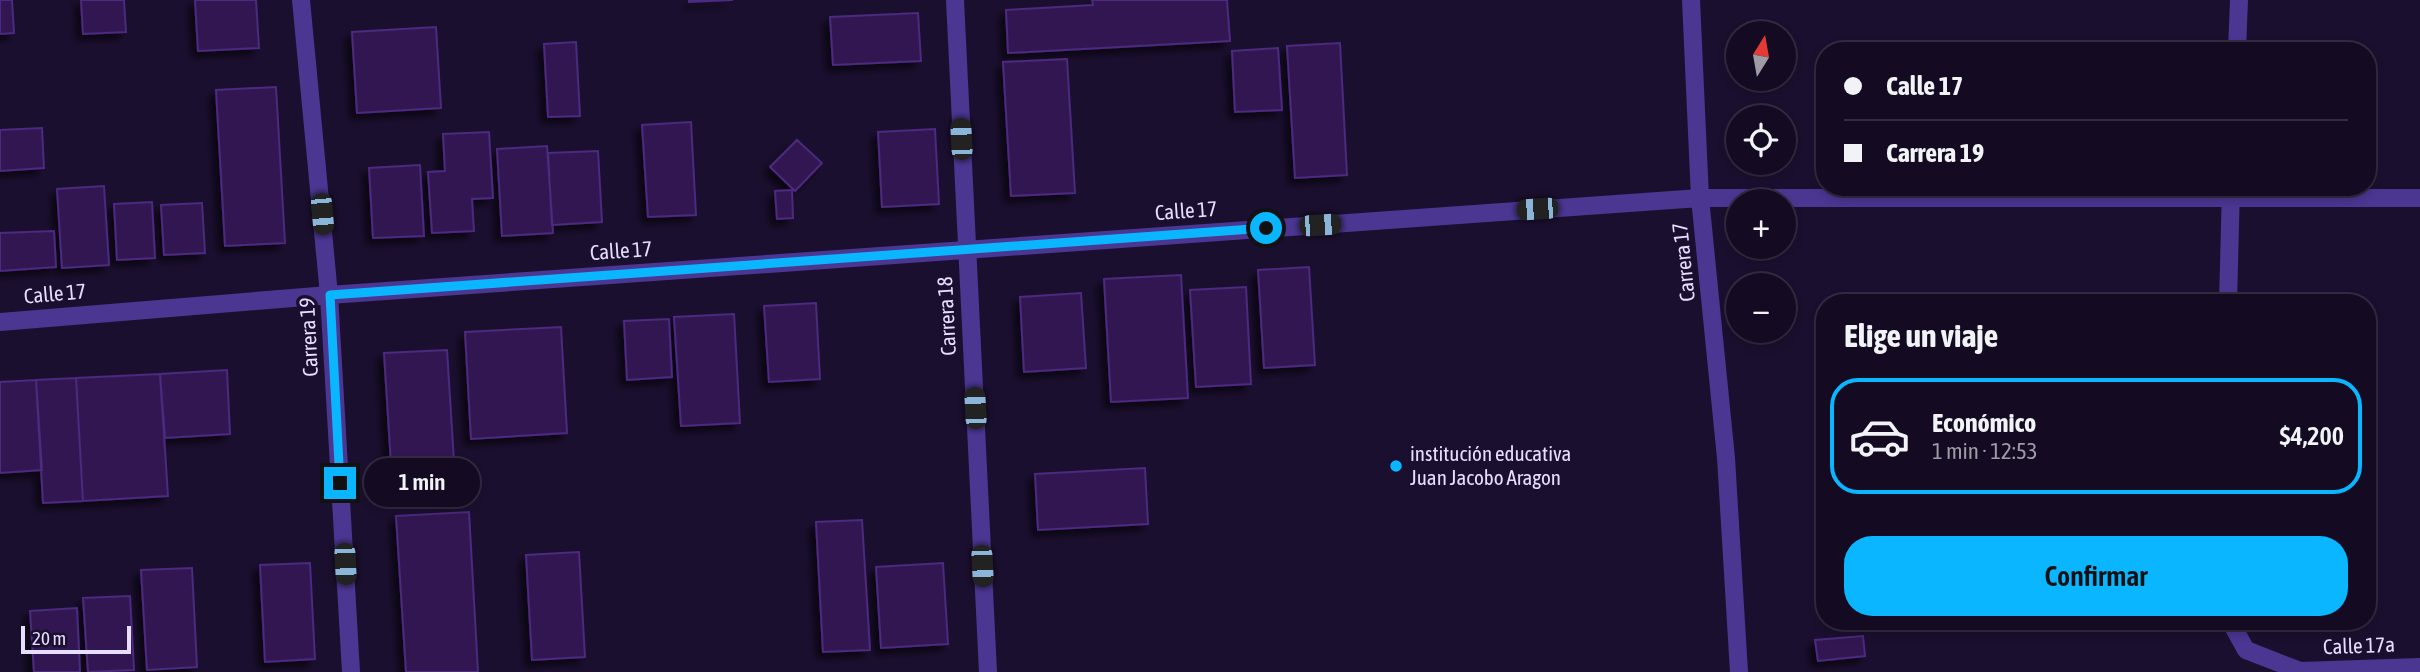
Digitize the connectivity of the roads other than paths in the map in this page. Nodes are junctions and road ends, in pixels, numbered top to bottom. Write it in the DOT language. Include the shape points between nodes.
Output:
graph roads {
  1 [pos="301,0"];
  2 [pos="955,0"];
  3 [pos="1691,0"];
  4 [pos="2239,0"];
  5 [pos="2237,42"];
  6 [pos="1877,196"];
  7 [pos="2231,196"];
  8 [pos="2357,196"];
  9 [pos="1700,198"];
  10 [pos="2420,198"];
  11 [pos="967,250"];
  12 [pos="2228,294"];
  13 [pos="330,295"];
  14 [pos="0,322"];
  15 [pos="2235,630"];
  16 [pos="2420,667"];
  17 [pos="2300,671"];
  18 [pos="351,672"];
  19 [pos="988,672"];
  20 [pos="1739,672"];
  1 -- 13 [label="street, Carrera 19"];
  2 -- 11 [label="street, Carrera 18"];
  3 -- 9 [label="street, Carrera 17"];
  4 -- 5 [label="street"];
  6 -- 9 [label="street, Calle 17"];
  7 -- 12 [label="street"];
  8 -- 10 [label="street, Calle 17"];
  9 -- 11 [label="street, Calle 17"];
  9 -- 20 [label="street, Carrera 17" via="1730,518"];
  11 -- 13 [label="street, Calle 17"];
  11 -- 19 [label="street, Carrera 18"];
  13 -- 14 [label="street, Calle 17"];
  13 -- 18 [label="street, Carrera 19"];
  15 -- 17 [label="street" via="2246,650"];
  16 -- 17 [label="street, Calle 17a"];
}
